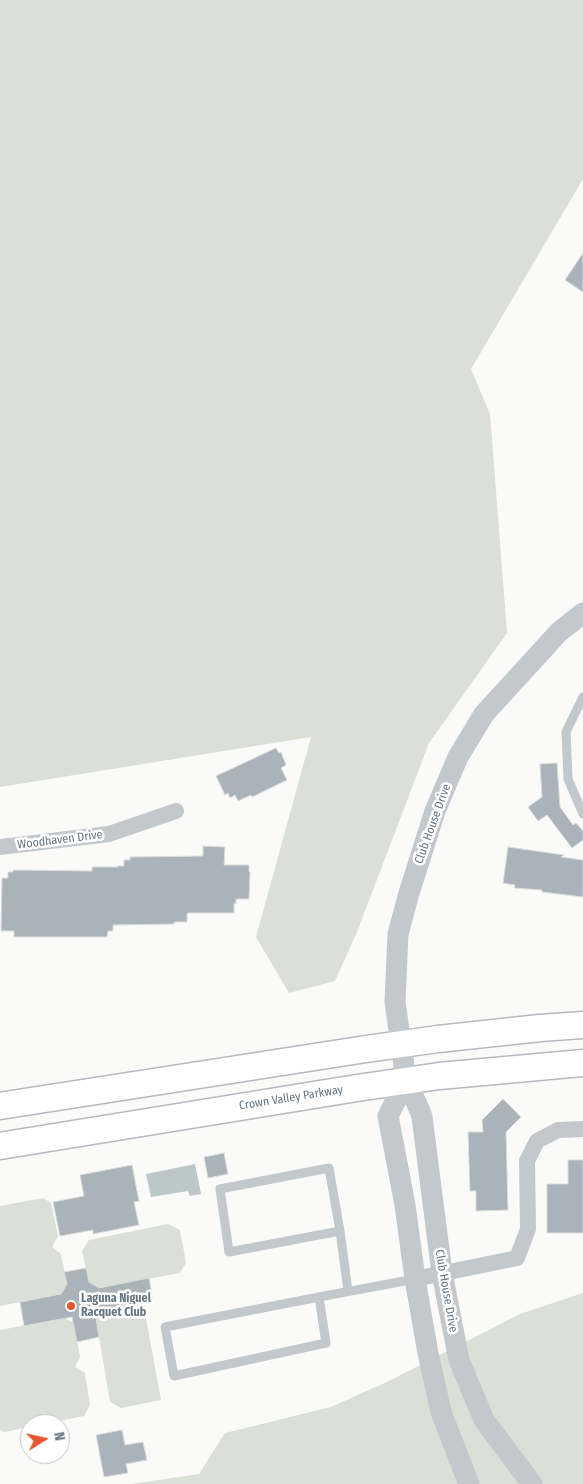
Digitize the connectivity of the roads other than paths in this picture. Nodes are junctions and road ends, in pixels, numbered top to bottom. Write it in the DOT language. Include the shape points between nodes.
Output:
graph roads {
  1 [pos="583,613"];
  2 [pos="583,697"];
  3 [pos="176,811"];
  4 [pos="583,814"];
  5 [pos="0,847"];
  6 [pos="583,1025"];
  7 [pos="401,1044"];
  8 [pos="583,1063"];
  9 [pos="406,1080"];
  10 [pos="0,1106"];
  11 [pos="583,1129"];
  12 [pos="0,1146"];
  13 [pos="340,1231"];
  14 [pos="442,1273"];
  15 [pos="415,1279"];
  16 [pos="348,1291"];
  17 [pos="319,1297"];
  18 [pos="469,1484"];
  19 [pos="532,1484"];
  1 -- 7 [label="street, Club House Drive" via="559,632 484,714 458,757 435,811 398,934 395,1002"];
  2 -- 4 [label="lane" via="566,732 568,779"];
  3 -- 5 [label="street, Woodhaven Drive" via="109,834"];
  6 -- 7 [label="main road"];
  7 -- 9 [label="street, Club House Drive"];
  7 -- 10 [label="main road"];
  8 -- 9 [label="main road, Crown Valley Parkway"];
  9 -- 12 [label="main road, Crown Valley Parkway"];
  9 -- 14 [label="street, Club House Drive" via="422,1118"];
  9 -- 15 [label="street" via="388,1116"];
  11 -- 14 [label="street" via="558,1130 537,1141 527,1161 528,1229 517,1258"];
  13 -- 13 [label="lane" via="329,1168 220,1189 229,1252"];
  13 -- 16 [label="lane"];
  14 -- 15 [label="street"];
  14 -- 19 [label="street, Club House Drive" via="459,1360 484,1420"];
  15 -- 16 [label="lane"];
  15 -- 18 [label="street" via="441,1412"];
  16 -- 17 [label="lane"];
  17 -- 17 [label="lane" via="326,1343 174,1376 165,1327"];
}
